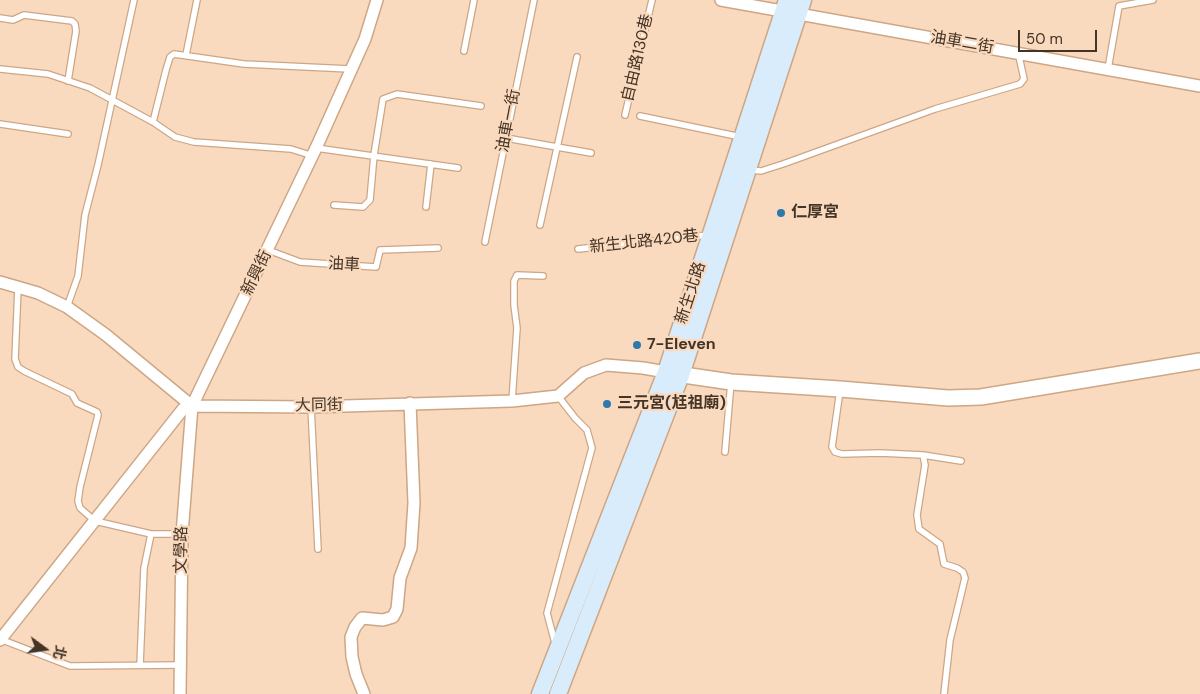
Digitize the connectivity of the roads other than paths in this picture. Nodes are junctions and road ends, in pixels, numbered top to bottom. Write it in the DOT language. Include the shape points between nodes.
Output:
graph roads {
  1 [pos="134,0"];
  2 [pos="197,0"];
  3 [pos="377,0"];
  4 [pos="474,0"];
  5 [pos="534,0"];
  6 [pos="652,0"];
  7 [pos="721,0"];
  8 [pos="1153,0"];
  9 [pos="793,7"];
  10 [pos="0,18"];
  11 [pos="464,51"];
  12 [pos="1018,52"];
  13 [pos="186,55"];
  14 [pos="577,57"];
  15 [pos="0,69"];
  16 [pos="350,69"];
  17 [pos="1108,69"];
  18 [pos="68,80"];
  19 [pos="1200,86"];
  20 [pos="112,101"];
  21 [pos="481,106"];
  22 [pos="625,115"];
  23 [pos="640,116"];
  24 [pos="153,122"];
  25 [pos="0,124"];
  26 [pos="68,134"];
  27 [pos="742,137"];
  28 [pos="506,138"];
  29 [pos="558,148"];
  30 [pos="314,152"];
  31 [pos="591,153"];
  32 [pos="374,155"];
  33 [pos="431,164"];
  34 [pos="458,168"];
  35 [pos="740,168"];
  36 [pos="334,205"];
  37 [pos="426,206"];
  38 [pos="540,225"];
  39 [pos="710,235"];
  40 [pos="485,242"];
  41 [pos="438,248"];
  42 [pos="578,249"];
  43 [pos="268,250"];
  44 [pos="543,276"];
  45 [pos="0,282"];
  46 [pos="18,288"];
  47 [pos="67,307"];
  48 [pos="1200,361"];
  49 [pos="673,374"];
  50 [pos="731,382"];
  51 [pos="840,388"];
  52 [pos="558,396"];
  53 [pos="512,401"];
  54 [pos="410,403"];
  55 [pos="192,406"];
  56 [pos="311,408"];
  57 [pos="725,452"];
  58 [pos="923,455"];
  59 [pos="961,461"];
  60 [pos="95,522"];
  61 [pos="151,534"];
  62 [pos="182,534"];
  63 [pos="318,549"];
  64 [pos="0,640"];
  65 [pos="557,650"];
  66 [pos="182,665"];
  67 [pos="140,666"];
  68 [pos="180,694"];
  69 [pos="364,694"];
  70 [pos="540,694"];
  71 [pos="558,694"];
  72 [pos="944,694"];
  1 -- 20 [label="lane"];
  2 -- 13 [label="lane"];
  3 -- 16 [label="street, 新興街" via="365,39"];
  4 -- 11 [label="lane"];
  5 -- 28 [label="lane, 油車一街"];
  6 -- 22 [label="lane, 自由路130巷"];
  7 -- 9 [label="street, 油車二街"];
  8 -- 17 [label="lane" via="1119,6"];
  9 -- 12 [label="street, 油車二街"];
  9 -- 27 [label="main road, 新生北路"];
  9 -- 35 [label="main road, 新生北路"];
  10 -- 18 [label="lane" via="13,20 24,16 72,21 76,31"];
  12 -- 17 [label="street, 油車二街"];
  12 -- 35 [label="lane" via="1024,80 1020,84 935,109 761,171"];
  13 -- 16 [label="lane" via="244,64"];
  13 -- 24 [label="lane" via="170,57"];
  14 -- 29 [label="lane"];
  15 -- 18 [label="lane" via="48,74"];
  16 -- 30 [label="street, 新興街"];
  17 -- 19 [label="street, 油車二街"];
  18 -- 20 [label="lane"];
  20 -- 24 [label="lane"];
  20 -- 47 [label="lane" via="85,215 78,276"];
  21 -- 32 [label="lane" via="397,94 383,99"];
  23 -- 27 [label="lane"];
  24 -- 30 [label="lane" via="175,137 194,142"];
  25 -- 26 [label="lane"];
  27 -- 35 [label="main road, 新生北路"];
  28 -- 29 [label="lane"];
  28 -- 40 [label="lane, 油車一街"];
  29 -- 31 [label="lane"];
  29 -- 38 [label="lane"];
  30 -- 32 [label="lane"];
  30 -- 43 [label="street, 新興街"];
  32 -- 33 [label="lane"];
  32 -- 36 [label="lane" via="370,200 363,207"];
  33 -- 34 [label="lane"];
  33 -- 37 [label="lane"];
  35 -- 39 [label="main road, 新生北路"];
  35 -- 49 [label="main road, 新生北路"];
  39 -- 42 [label="lane, 新生北路420巷"];
  39 -- 49 [label="main road, 新生北路"];
  41 -- 43 [label="lane, 油車" via="380,250 376,267 300,262"];
  43 -- 55 [label="street, 新興街"];
  44 -- 53 [label="lane" via="517,275 514,281 517,328"];
  45 -- 46 [label="street"];
  46 -- 47 [label="street" via="38,293"];
  46 -- 60 [label="lane" via="15,359 18,367 72,394 77,403 98,415 78,501 80,508"];
  47 -- 55 [label="street"];
  48 -- 51 [label="street" via="981,397 948,398"];
  49 -- 50 [label="street"];
  49 -- 52 [label="street" via="606,365 584,373"];
  49 -- 65 [label="main road, 新生北路"];
  49 -- 71 [label="main road, 新生北路"];
  50 -- 51 [label="street"];
  50 -- 57 [label="lane"];
  51 -- 58 [label="lane" via="832,446 835,452"];
  52 -- 53 [label="street, 大同街"];
  52 -- 65 [label="lane" via="587,430 592,448 547,613"];
  53 -- 54 [label="street, 大同街"];
  54 -- 56 [label="street, 大同街"];
  54 -- 69 [label="street" via="414,502 411,548 400,578 397,609 393,616 383,620 362,618 355,627 352,657"];
  55 -- 56 [label="street, 大同街"];
  55 -- 60 [label="street, 新興街" via="183,409"];
  55 -- 62 [label="street, 文學路"];
  56 -- 63 [label="lane"];
  58 -- 59 [label="lane"];
  58 -- 72 [label="lane" via="925,465 917,515 919,529 940,544 944,564 957,568 965,578 950,640"];
  60 -- 61 [label="lane"];
  60 -- 64 [label="street, 新興街"];
  61 -- 62 [label="lane"];
  61 -- 67 [label="lane" via="144,568"];
  62 -- 66 [label="street, 文學路"];
  64 -- 67 [label="lane" via="70,666"];
  65 -- 70 [label="main road, 新生北路"];
  66 -- 67 [label="lane"];
  66 -- 68 [label="street, 文學路"];
}
